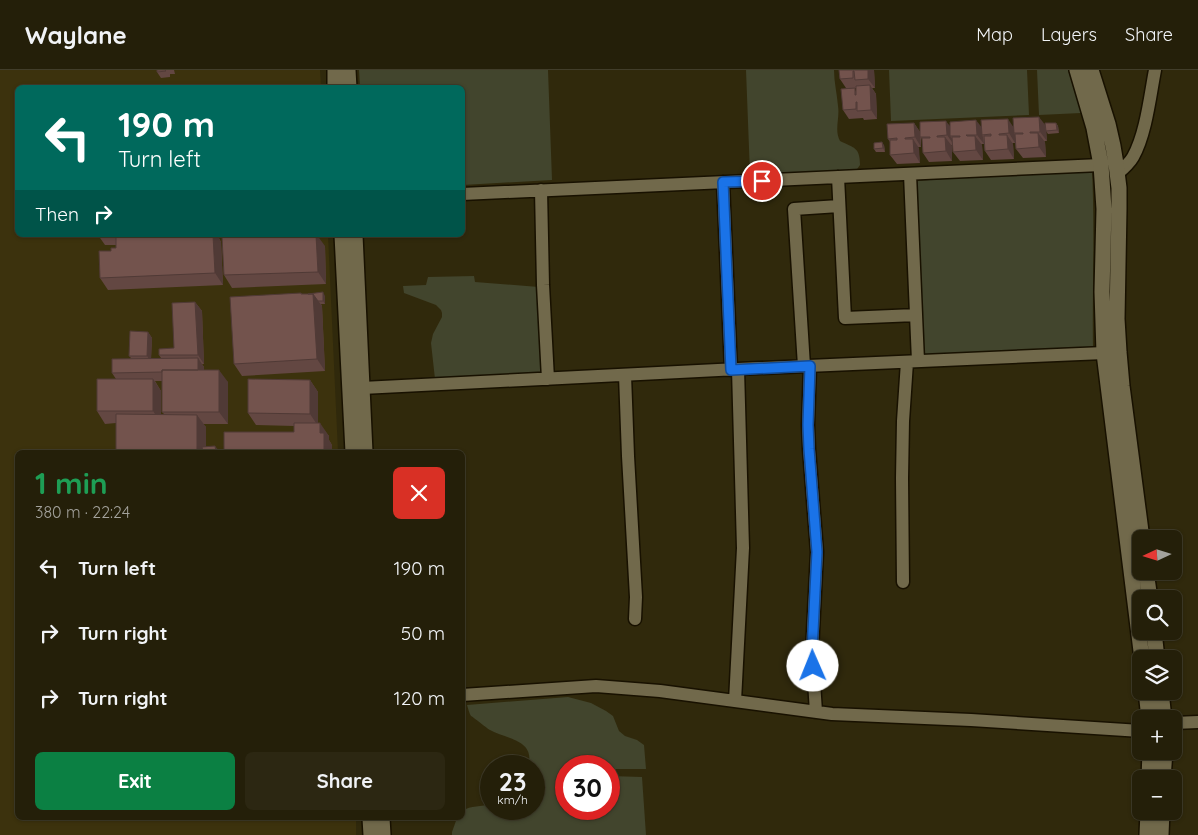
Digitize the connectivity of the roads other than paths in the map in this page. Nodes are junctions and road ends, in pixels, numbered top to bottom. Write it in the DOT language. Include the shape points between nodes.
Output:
graph roads {
  1 [pos="334,70"];
  2 [pos="348,70"];
  3 [pos="1077,70"];
  4 [pos="1091,70"];
  5 [pos="1155,70"];
  6 [pos="335,85"];
  7 [pos="349,85"];
  8 [pos="1112,168"];
  9 [pos="910,174"];
  10 [pos="838,178"];
  11 [pos="723,182"];
  12 [pos="541,190"];
  13 [pos="465,194"];
  14 [pos="839,206"];
  15 [pos="342,237"];
  16 [pos="356,237"];
  17 [pos="916,315"];
  18 [pos="1111,353"];
  19 [pos="912,362"];
  20 [pos="807,366"];
  21 [pos="734,369"];
  22 [pos="626,375"];
  23 [pos="548,379"];
  24 [pos="362,388"];
  25 [pos="353,450"];
  26 [pos="365,450"];
  27 [pos="1141,530"];
  28 [pos="903,582"];
  29 [pos="636,619"];
  30 [pos="1141,650"];
  31 [pos="465,695"];
  32 [pos="734,701"];
  33 [pos="816,712"];
  34 [pos="1198,722"];
  35 [pos="1182,723"];
  36 [pos="1132,730"];
  37 [pos="370,820"];
  38 [pos="382,820"];
  39 [pos="1148,820"];
  40 [pos="1162,820"];
  41 [pos="371,835"];
  42 [pos="383,835"];
  43 [pos="1147,835"];
  44 [pos="1161,835"];
  1 -- 6 [label="street"];
  2 -- 7 [label="street"];
  3 -- 8 [label="street" via="1094,128"];
  4 -- 8 [label="street" via="1108,124"];
  5 -- 8 [label="street" via="1138,147 1128,165"];
  8 -- 9 [label="street"];
  8 -- 18 [label="street" via="1104,209 1102,292"];
  9 -- 10 [label="street"];
  9 -- 17 [label="street"];
  10 -- 11 [label="street"];
  10 -- 14 [label="street"];
  11 -- 12 [label="street"];
  11 -- 21 [label="street"];
  12 -- 13 [label="street"];
  12 -- 23 [label="street"];
  14 -- 17 [label="street" via="845,318"];
  14 -- 20 [label="street" via="794,209"];
  15 -- 25 [label="street"];
  16 -- 24 [label="street"];
  17 -- 19 [label="street"];
  18 -- 19 [label="street"];
  18 -- 27 [label="street" via="1122,386"];
  18 -- 30 [label="street"];
  19 -- 20 [label="street"];
  19 -- 28 [label="street" via="903,421"];
  20 -- 21 [label="street"];
  20 -- 33 [label="street" via="817,552 812,651"];
  21 -- 22 [label="street"];
  21 -- 32 [label="street" via="743,548"];
  22 -- 23 [label="street"];
  22 -- 29 [label="street"];
  23 -- 24 [label="street"];
  24 -- 26 [label="street"];
  31 -- 32 [label="street" via="596,686"];
  32 -- 33 [label="street"];
  33 -- 36 [label="street"];
  34 -- 35 [label="street"];
  37 -- 41 [label="street"];
  38 -- 42 [label="street"];
  39 -- 43 [label="street"];
  40 -- 44 [label="street"];
}
